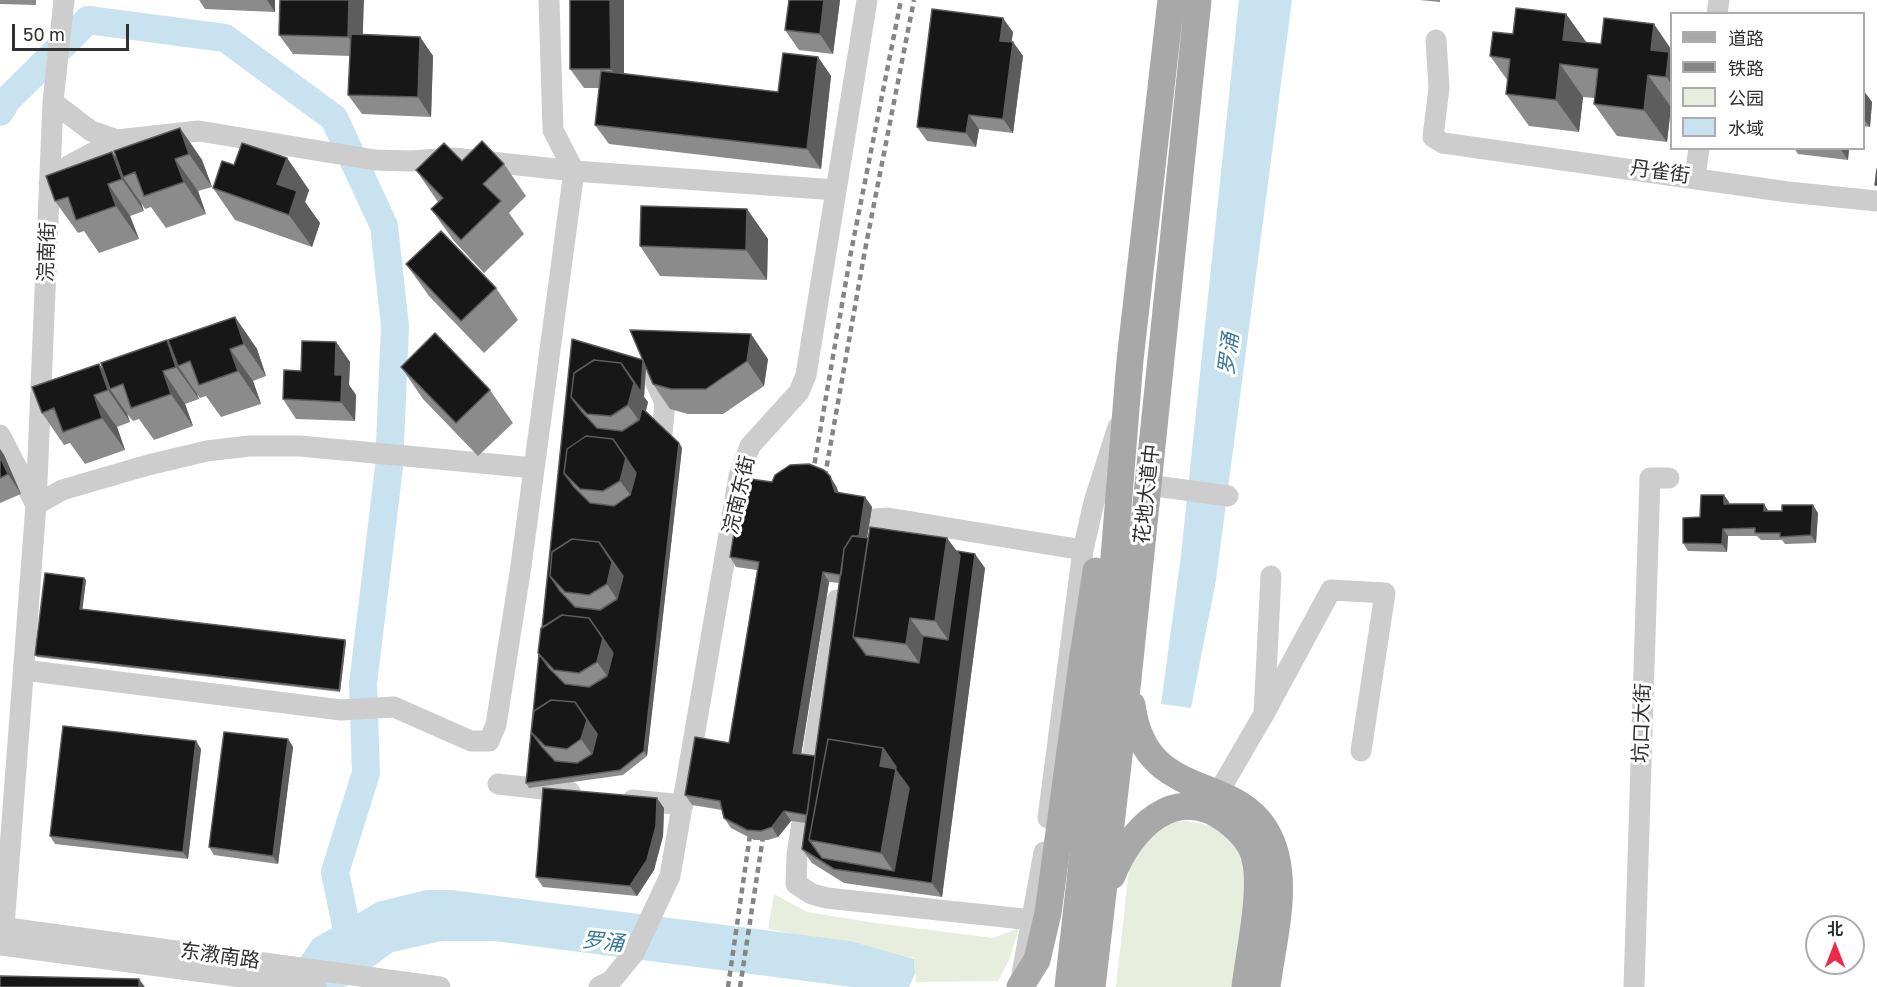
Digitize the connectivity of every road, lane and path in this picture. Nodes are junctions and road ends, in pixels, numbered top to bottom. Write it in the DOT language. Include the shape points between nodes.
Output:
graph roads {
  1 [pos="64,0"];
  2 [pos="549,0"];
  3 [pos="867,0"];
  4 [pos="1170,0"];
  5 [pos="1198,0"];
  6 [pos="1436,40"];
  7 [pos="53,102"];
  8 [pos="117,140"];
  9 [pos="1699,150"];
  10 [pos="574,171"];
  11 [pos="1695,177"];
  12 [pos="49,183"];
  13 [pos="836,190"];
  14 [pos="1877,201"];
  15 [pos="1130,360"];
  16 [pos="636,362"];
  17 [pos="1121,416"];
  18 [pos="0,435"];
  19 [pos="534,468"];
  20 [pos="658,473"];
  21 [pos="1669,478"];
  22 [pos="1148,485"];
  23 [pos="1228,496"];
  24 [pos="36,505"];
  25 [pos="1083,550"];
  26 [pos="844,557"];
  27 [pos="1271,576"];
  28 [pos="840,580"];
  29 [pos="24,670"];
  30 [pos="1128,680"];
  31 [pos="1264,714"];
  32 [pos="1361,752"];
  33 [pos="531,764"];
  34 [pos="498,784"];
  35 [pos="529,788"];
  36 [pos="588,794"];
  37 [pos="1192,795"];
  38 [pos="612,797"];
  39 [pos="1219,804"];
  40 [pos="683,805"];
  41 [pos="845,883"];
  42 [pos="856,902"];
  43 [pos="1100,908"];
  44 [pos="1032,920"];
  45 [pos="2,933"];
  46 [pos="244,978"];
  47 [pos="316,987"];
  48 [pos="440,987"];
  49 [pos="599,987"];
  50 [pos="1020,987"];
  51 [pos="1068,987"];
  52 [pos="1092,987"];
  53 [pos="1245,987"];
  54 [pos="1267,987"];
  55 [pos="1634,987"];
  1 -- 7 [label="street, 浣南街"];
  2 -- 10 [label="street" via="553,130"];
  3 -- 13 [label="street, 浣南东街"];
  4 -- 15 [label="main road, 花地大道中"];
  5 -- 22 [label="main road, 花地大道中"];
  6 -- 11 [label="street, 丹雀街" via="1439,88 1433,137 1443,143"];
  7 -- 8 [label="street" via="91,131"];
  7 -- 12 [label="street, 浣南街"];
  8 -- 10 [label="street" via="199,131 375,160 454,158"];
  8 -- 12 [label="street" via="70,165"];
  9 -- 11 [label="street"];
  10 -- 13 [label="street"];
  10 -- 19 [label="street"];
  11 -- 14 [label="street, 丹雀街"];
  12 -- 24 [label="street, 浣南街"];
  13 -- 40 [label="street, 浣南东街" via="806,375 799,392 750,447 739,476"];
  15 -- 17 [label="main road"];
  15 -- 51 [label="main road, 花地大道中" via="1108,631"];
  16 -- 20 [label="street" via="646,365 664,403"];
  17 -- 25 [label="street"];
  17 -- 50 [label="main road, bridge" via="1048,913 1036,960"];
  18 -- 24 [label="street"];
  19 -- 24 [label="street" via="331,449 249,446 207,451 87,482"];
  19 -- 29 [label="street" via="496,725 489,741 471,741 394,707 341,710"];
  21 -- 55 [label="street, 坑口大街" via="1650,478"];
  22 -- 23 [label="street"];
  22 -- 30 [label="main road, 花地大道中"];
  24 -- 29 [label="street, 浣南街"];
  25 -- 26 [label="street" via="888,518 862,520"];
  25 -- 44 [label="street"];
  27 -- 31 [label="street"];
  28 -- 42 [label="street" via="797,855 796,884 812,894"];
  29 -- 45 [label="street, 浣南街"];
  30 -- 37 [label="main road" via="1134,721 1149,754"];
  30 -- 43 [label="main road, 花地大道中"];
  31 -- 32 [label="street" via="1331,590 1385,593"];
  31 -- 39 [label="street"];
  33 -- 35 [label="street"];
  34 -- 35 [label="street"];
  35 -- 36 [label="street"];
  37 -- 39 [label="main road"];
  37 -- 43 [label="main road" via="1136,832 1115,867"];
  38 -- 40 [label="street"];
  39 -- 53 [label="main road" via="1241,831 1255,859 1257,885"];
  39 -- 54 [label="main road" via="1255,814 1276,855 1278,896"];
  40 -- 49 [label="street, 浣南东街" via="676,851 660,900 634,953 611,981"];
  41 -- 42 [label="street"];
  42 -- 44 [label="street"];
  43 -- 52 [label="main road, 花地大道中"];
  44 -- 50 [label="street"];
  45 -- 46 [label="street, 东漖南路"];
  46 -- 47 [label="street, 东漖南路"];
  46 -- 48 [label="street, 东漖南路" via="288,965"];
}
